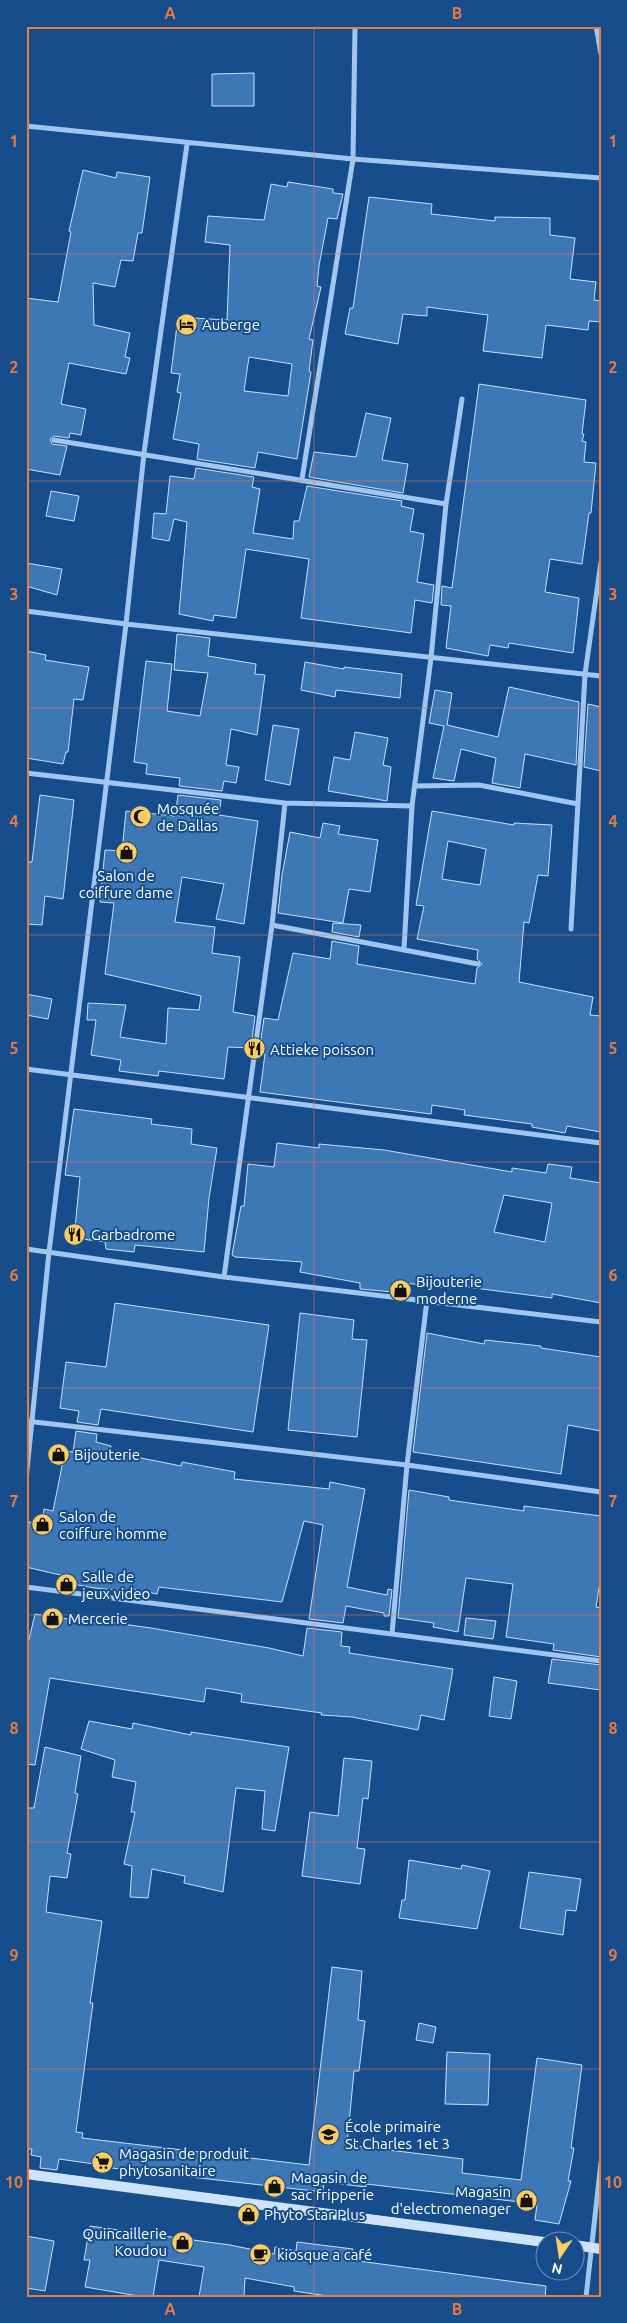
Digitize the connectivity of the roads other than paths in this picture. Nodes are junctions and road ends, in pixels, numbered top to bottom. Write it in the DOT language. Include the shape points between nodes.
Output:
graph roads {
  1 [pos="355,26"];
  2 [pos="596,26"];
  3 [pos="601,54"];
  4 [pos="26,126"];
  5 [pos="187,144"];
  6 [pos="353,159"];
  7 [pos="601,178"];
  8 [pos="462,400"];
  9 [pos="54,440"];
  10 [pos="144,453"];
  11 [pos="302,479"];
  12 [pos="446,504"];
  13 [pos="601,562"];
  14 [pos="26,611"];
  15 [pos="126,624"];
  16 [pos="431,658"];
  17 [pos="585,674"];
  18 [pos="601,676"];
  19 [pos="26,773"];
  20 [pos="106,782"];
  21 [pos="415,786"];
  22 [pos="285,803"];
  23 [pos="578,804"];
  24 [pos="412,806"];
  25 [pos="272,925"];
  26 [pos="570,929"];
  27 [pos="404,949"];
  28 [pos="478,964"];
  29 [pos="26,1070"];
  30 [pos="70,1074"];
  31 [pos="247,1098"];
  32 [pos="601,1143"];
  33 [pos="26,1249"];
  34 [pos="48,1252"];
  35 [pos="224,1277"];
  36 [pos="427,1300"];
  37 [pos="601,1322"];
  38 [pos="29,1421"];
  39 [pos="407,1465"];
  40 [pos="26,1480"];
  41 [pos="601,1492"];
  42 [pos="26,1587"];
  43 [pos="392,1634"];
  44 [pos="601,1661"];
  45 [pos="601,2162"];
  46 [pos="26,2174"];
  47 [pos="534,2241"];
  48 [pos="596,2248"];
  49 [pos="586,2297"];
  1 -- 6 [label="street"];
  2 -- 3 [label="street"];
  4 -- 5 [label="street"];
  5 -- 6 [label="street"];
  5 -- 10 [label="street"];
  6 -- 7 [label="street"];
  6 -- 11 [label="street"];
  8 -- 12 [label="street"];
  9 -- 10 [label="street"];
  10 -- 11 [label="street"];
  10 -- 15 [label="street"];
  11 -- 12 [label="street"];
  12 -- 16 [label="street"];
  13 -- 17 [label="street"];
  14 -- 15 [label="street"];
  15 -- 16 [label="street"];
  15 -- 20 [label="street"];
  16 -- 17 [label="street"];
  16 -- 21 [label="street"];
  17 -- 18 [label="street"];
  17 -- 23 [label="street"];
  19 -- 20 [label="street"];
  20 -- 22 [label="street"];
  20 -- 30 [label="street"];
  21 -- 23 [label="street" via="478,785"];
  21 -- 24 [label="street"];
  22 -- 24 [label="street"];
  22 -- 25 [label="street"];
  23 -- 26 [label="street"];
  24 -- 27 [label="street"];
  25 -- 27 [label="street"];
  25 -- 31 [label="street"];
  27 -- 28 [label="street"];
  29 -- 30 [label="street"];
  30 -- 31 [label="street"];
  30 -- 34 [label="street"];
  31 -- 32 [label="street"];
  31 -- 35 [label="street"];
  33 -- 34 [label="street"];
  34 -- 35 [label="street"];
  34 -- 38 [label="street"];
  35 -- 36 [label="street"];
  36 -- 37 [label="street"];
  36 -- 39 [label="street"];
  38 -- 39 [label="street"];
  38 -- 40 [label="street"];
  39 -- 41 [label="street"];
  39 -- 43 [label="street"];
  42 -- 43 [label="street"];
  43 -- 44 [label="street"];
  45 -- 48 [label="street"];
  46 -- 47 [label="street"];
  48 -- 49 [label="street"];
}
